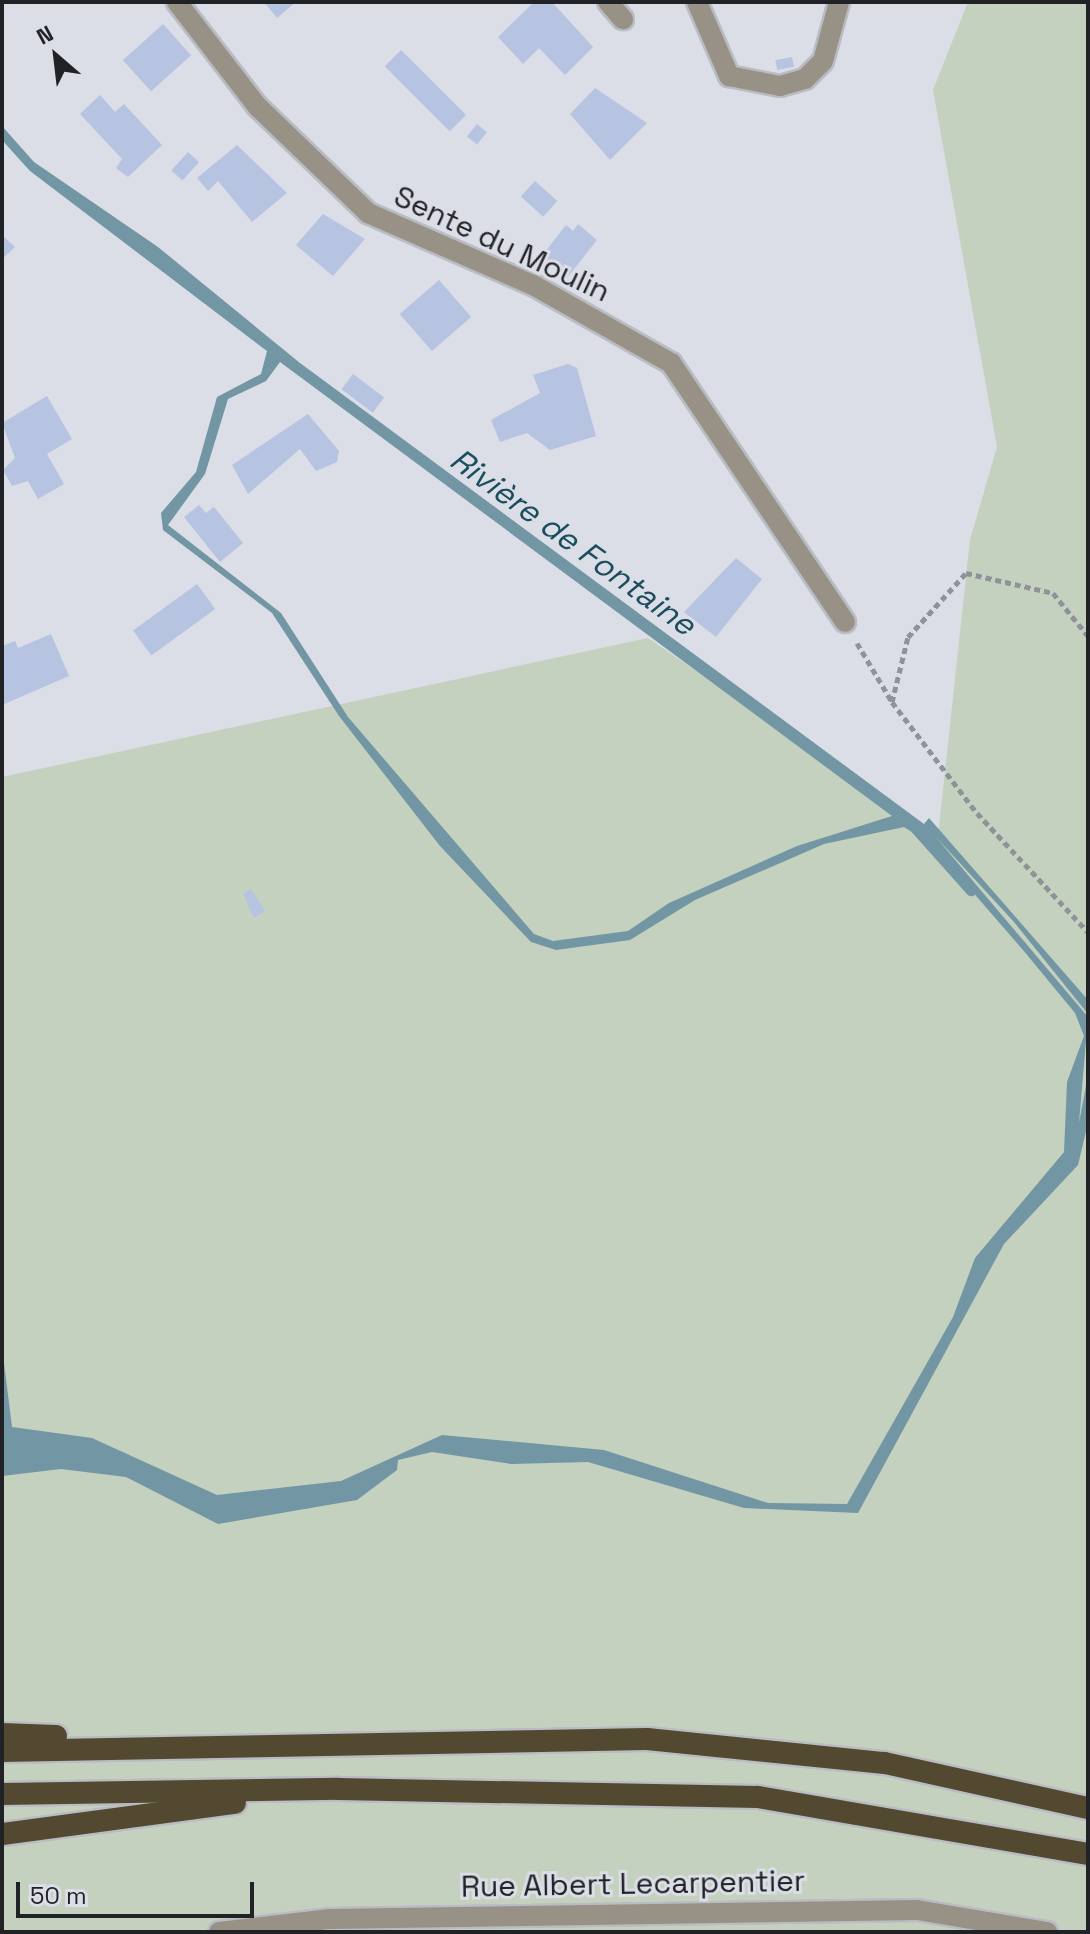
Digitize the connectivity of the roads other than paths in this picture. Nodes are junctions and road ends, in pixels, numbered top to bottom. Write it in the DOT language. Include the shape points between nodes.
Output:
graph roads {
  1 [pos="177,2"];
  2 [pos="608,2"];
  3 [pos="697,2"];
  4 [pos="839,2"];
  5 [pos="623,19"];
  6 [pos="845,622"];
  7 [pos="2,1734"];
  8 [pos="249,1746"];
  9 [pos="2,1751"];
  10 [pos="339,1789"];
  11 [pos="2,1794"];
  12 [pos="1088,1808"];
  13 [pos="2,1834"];
  14 [pos="1088,1854"];
  15 [pos="219,1932"];
  16 [pos="1047,1932"];
  1 -- 6 [label="street, Sente du Moulin" via="258,107 368,213 533,285 671,363"];
  2 -- 5 [label="street"];
  3 -- 4 [label="street" via="729,76 780,86 805,79 823,61"];
  7 -- 8 [label="highway"];
  8 -- 9 [label="highway"];
  8 -- 12 [label="highway" via="647,1739 885,1763"];
  10 -- 11 [label="highway"];
  10 -- 13 [label="highway"];
  10 -- 14 [label="highway" via="758,1797 994,1832"];
  15 -- 16 [label="street, Rue Albert Lecarpentier" via="330,1919 917,1910"];
}
